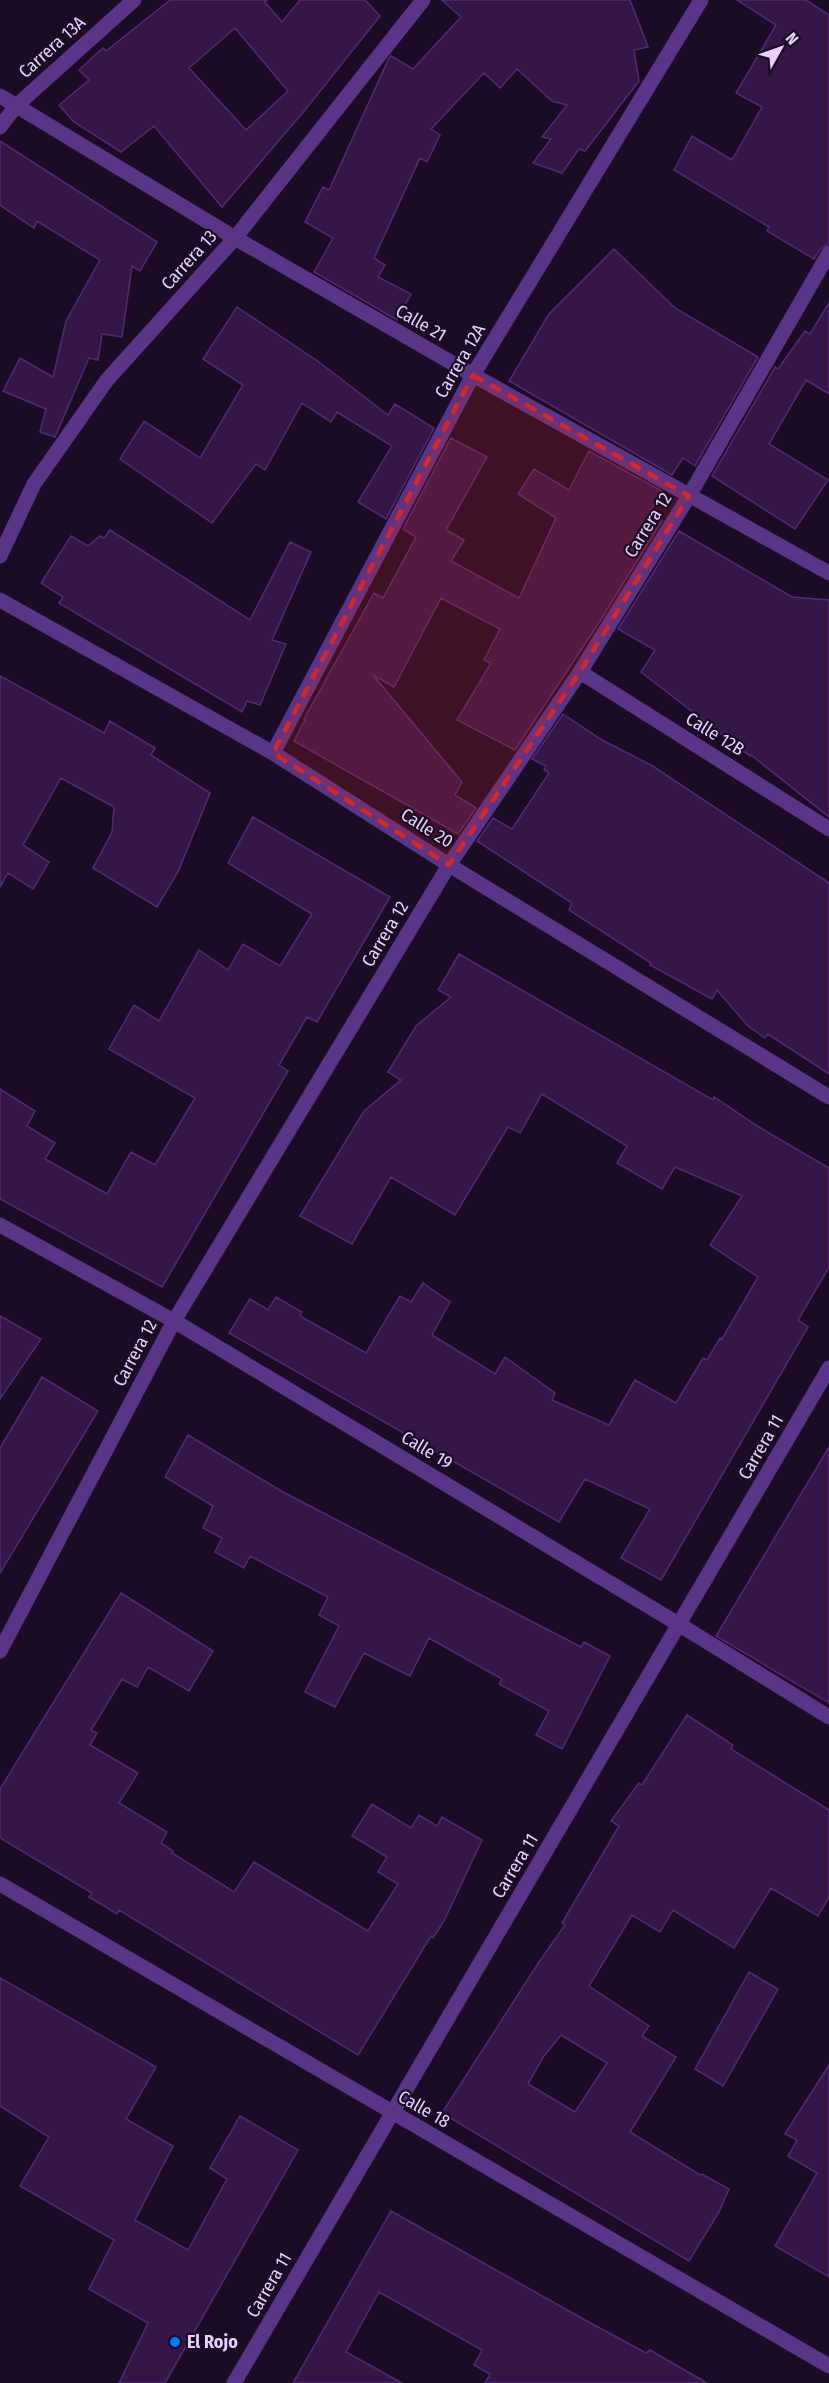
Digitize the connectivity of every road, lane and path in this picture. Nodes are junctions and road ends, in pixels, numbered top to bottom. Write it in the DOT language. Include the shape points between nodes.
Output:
graph roads {
  1 [pos="134,0"];
  2 [pos="423,0"];
  3 [pos="701,0"];
  4 [pos="0,96"];
  5 [pos="16,106"];
  6 [pos="0,127"];
  7 [pos="235,238"];
  8 [pos="829,253"];
  9 [pos="473,375"];
  10 [pos="689,496"];
  11 [pos="0,556"];
  12 [pos="829,573"];
  13 [pos="0,600"];
  14 [pos="580,672"];
  15 [pos="273,753"];
  16 [pos="829,829"];
  17 [pos="449,865"];
  18 [pos="829,1097"];
  19 [pos="0,1225"];
  20 [pos="174,1321"];
  21 [pos="829,1368"];
  22 [pos="680,1625"];
  23 [pos="0,1651"];
  24 [pos="829,1718"];
  25 [pos="0,1884"];
  26 [pos="393,2113"];
  27 [pos="829,2366"];
  28 [pos="234,2383"];
  1 -- 5 [label="street, Carrera 13A"];
  2 -- 7 [label="street, Carrera 13"];
  3 -- 9 [label="street, Carrera 12A"];
  4 -- 5 [label="street, Calle 21"];
  5 -- 6 [label="street, Carrera 13A"];
  5 -- 7 [label="street, Calle 21"];
  7 -- 9 [label="street, Calle 21"];
  7 -- 11 [label="street, Carrera 13" via="107,380 34,484"];
  8 -- 10 [label="street, Carrera 12"];
  9 -- 10 [label="street, Calle 21"];
  9 -- 15 [label="street, Carrera 12A"];
  10 -- 12 [label="street, Calle 21"];
  10 -- 14 [label="street, Carrera 12"];
  13 -- 15 [label="street, Calle 20"];
  14 -- 16 [label="street, Calle 12B"];
  14 -- 17 [label="street, Carrera 12"];
  15 -- 17 [label="street, Calle 20"];
  17 -- 18 [label="street, Calle 20"];
  17 -- 20 [label="street, Carrera 12"];
  19 -- 20 [label="street, Calle 19"];
  20 -- 22 [label="street, Calle 19"];
  20 -- 23 [label="street, Carrera 12"];
  21 -- 22 [label="street, Carrera 11"];
  22 -- 24 [label="street, Calle 19"];
  22 -- 26 [label="street, Carrera 11"];
  25 -- 26 [label="street, Calle 18"];
  26 -- 27 [label="street, Calle 18"];
  26 -- 28 [label="street, Carrera 11"];
}
